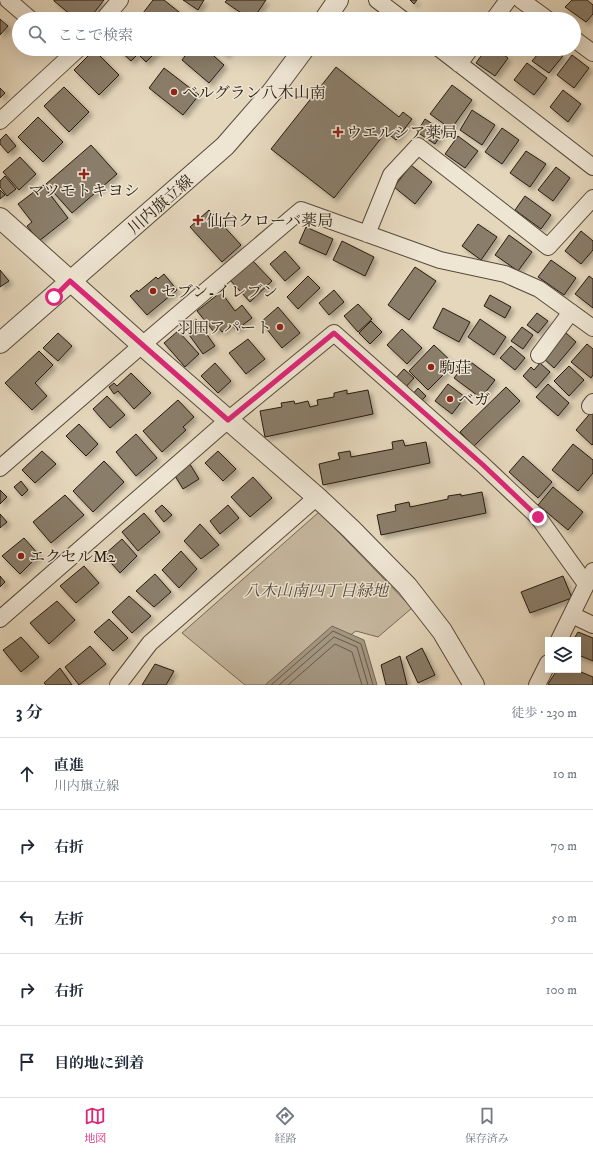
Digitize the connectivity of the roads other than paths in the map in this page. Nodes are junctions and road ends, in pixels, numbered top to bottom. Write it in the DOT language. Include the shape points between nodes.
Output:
graph roads {
  1 [pos="8,0"];
  2 [pos="120,0"];
  3 [pos="338,0"];
  4 [pos="377,0"];
  5 [pos="508,0"];
  6 [pos="521,0"];
  7 [pos="22,12"];
  8 [pos="110,12"];
  9 [pos="330,12"];
  10 [pos="393,12"];
  11 [pos="499,12"];
  12 [pos="537,12"];
  13 [pos="581,45"];
  14 [pos="593,54"];
  15 [pos="66,56"];
  16 [pos="299,56"];
  17 [pos="449,56"];
  18 [pos="465,56"];
  19 [pos="459,64"];
  20 [pos="0,121"];
  21 [pos="593,166"];
  22 [pos="593,198"];
  23 [pos="0,218"];
  24 [pos="367,234"];
  25 [pos="70,281"];
  26 [pos="571,312"];
  27 [pos="593,328"];
  28 [pos="0,343"];
  29 [pos="142,345"];
  30 [pos="539,355"];
  31 [pos="228,420"];
  32 [pos="0,468"];
  33 [pos="317,497"];
  34 [pos="590,578"];
  35 [pos="572,615"];
  36 [pos="0,619"];
  37 [pos="593,625"];
  38 [pos="561,637"];
  39 [pos="545,669"];
  40 [pos="118,685"];
  41 [pos="474,685"];
  42 [pos="537,685"];
  1 -- 7 [label="street"];
  2 -- 8 [label="street"];
  3 -- 9 [label="street"];
  4 -- 10 [label="street"];
  5 -- 11 [label="street"];
  6 -- 12 [label="street"];
  13 -- 14 [label="street"];
  15 -- 20 [label="street"];
  16 -- 25 [label="street, 川内旗立線" via="272,92 224,146"];
  17 -- 19 [label="street"];
  18 -- 19 [label="street"];
  19 -- 21 [label="street"];
  22 -- 24 [label="street" via="548,247 418,146 391,175"];
  23 -- 25 [label="street"];
  24 -- 26 [label="street" via="440,260 505,274 539,289"];
  24 -- 29 [label="street" via="302,210"];
  25 -- 28 [label="street, 川内旗立線"];
  25 -- 29 [label="street"];
  26 -- 27 [label="street"];
  26 -- 30 [label="street"];
  29 -- 31 [label="street"];
  29 -- 32 [label="street"];
  31 -- 33 [label="street"];
  31 -- 34 [label="street" via="334,333 538,517"];
  31 -- 36 [label="street"];
  33 -- 40 [label="street" via="150,643"];
  33 -- 41 [label="street" via="407,586 442,631"];
  34 -- 35 [label="street"];
  35 -- 37 [label="street"];
  35 -- 38 [label="street"];
  39 -- 42 [label="street"];
}
